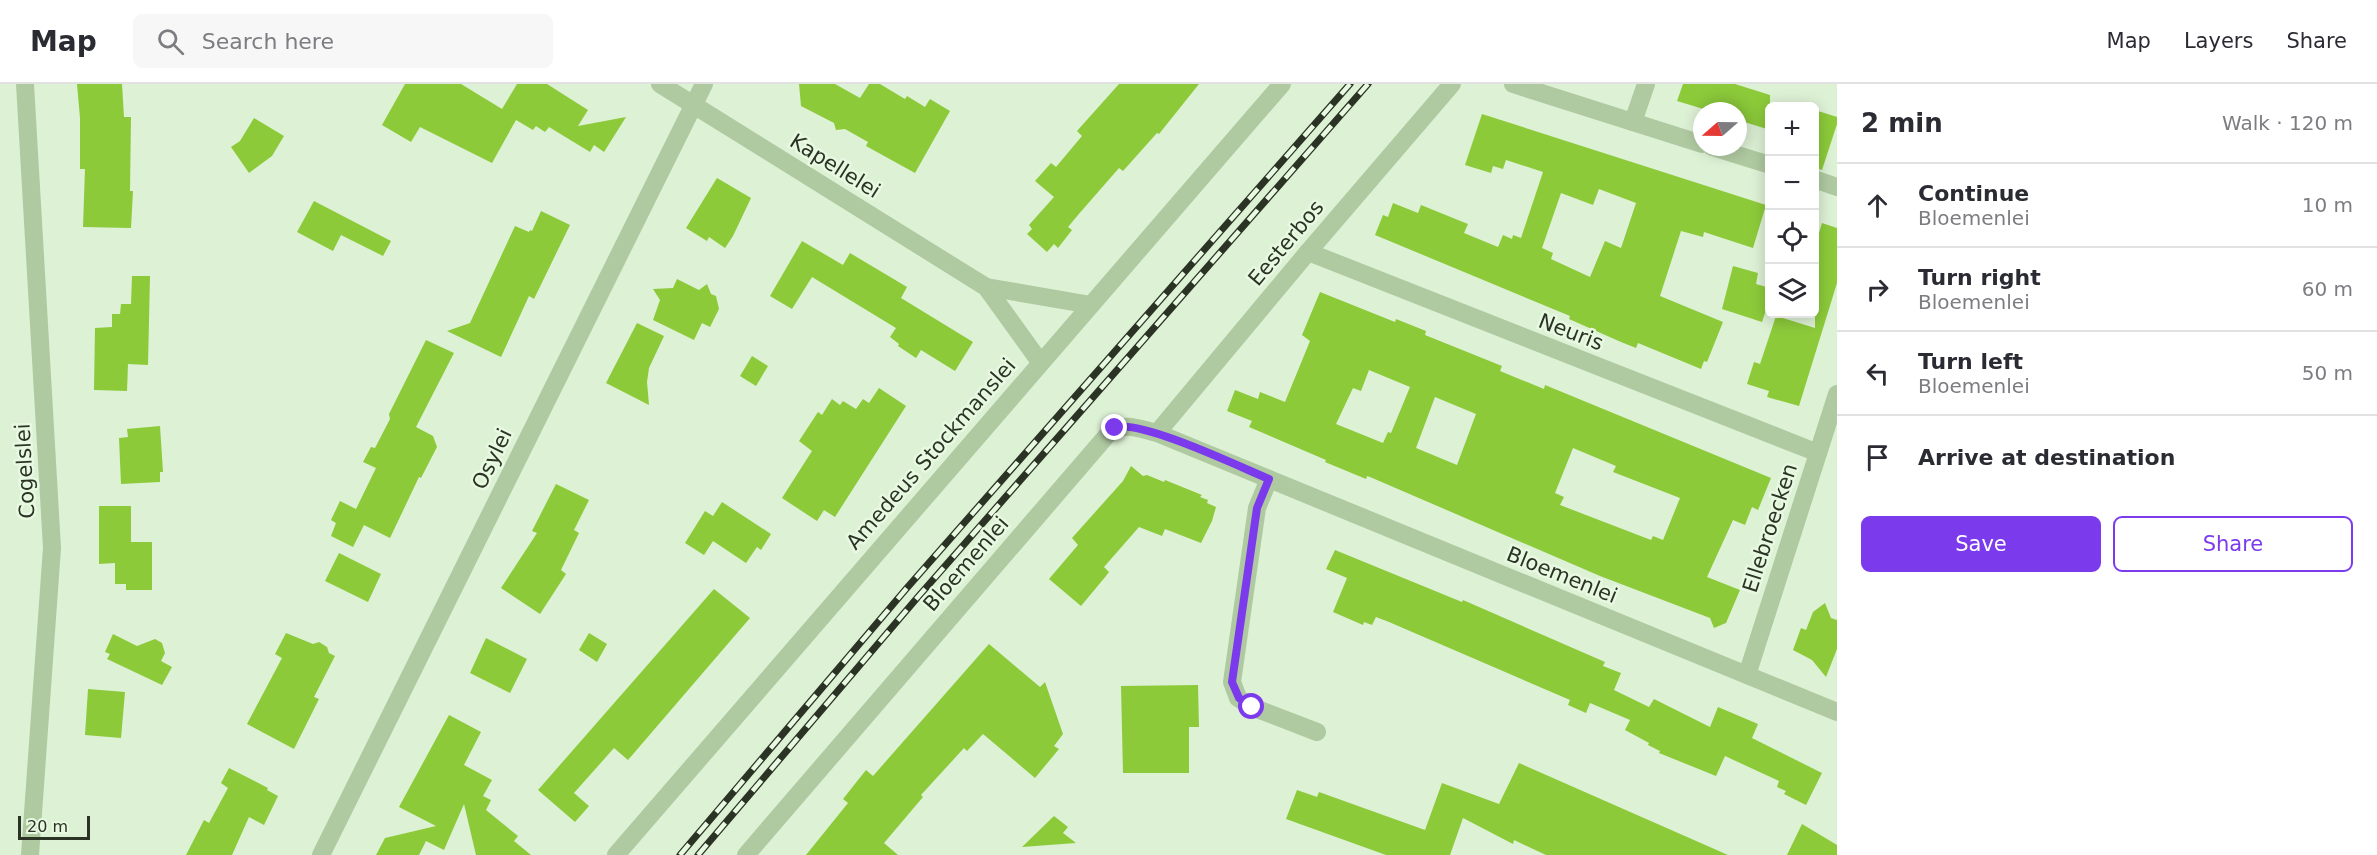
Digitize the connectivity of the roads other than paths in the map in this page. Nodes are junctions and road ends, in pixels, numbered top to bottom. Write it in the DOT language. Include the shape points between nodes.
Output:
graph roads {
  1 [pos="25,84"];
  2 [pos="660,84"];
  3 [pos="704,84"];
  4 [pos="1282,84"];
  5 [pos="1452,84"];
  6 [pos="1513,84"];
  7 [pos="1646,84"];
  8 [pos="694,105"];
  9 [pos="1633,122"];
  10 [pos="1693,141"];
  11 [pos="1741,156"];
  12 [pos="1765,163"];
  13 [pos="1819,180"];
  14 [pos="1837,186"];
  15 [pos="1308,252"];
  16 [pos="986,287"];
  17 [pos="1091,305"];
  18 [pos="1040,362"];
  19 [pos="1837,394"];
  20 [pos="1157,434"];
  21 [pos="1818,453"];
  22 [pos="1269,479"];
  23 [pos="1747,675"];
  24 [pos="1837,712"];
  25 [pos="1317,732"];
  26 [pos="30,855"];
  27 [pos="321,855"];
  28 [pos="616,855"];
  29 [pos="746,855"];
  1 -- 26 [label="street, Cogelslei" via="52,548"];
  2 -- 8 [label="street, Kapellelei"];
  3 -- 8 [label="street, Osylei"];
  4 -- 17 [label="street, Amedeus Stockmanslei"];
  5 -- 15 [label="street, Eesterbos"];
  6 -- 9 [label="street"];
  7 -- 9 [label="street"];
  8 -- 16 [label="street, Kapellelei"];
  8 -- 27 [label="street, Osylei"];
  9 -- 10 [label="street"];
  11 -- 12 [label="street"];
  13 -- 14 [label="street"];
  15 -- 20 [label="street, Eesterbos"];
  15 -- 21 [label="street, Neuris"];
  16 -- 17 [label="street, Kapellelei"];
  16 -- 18 [label="street, Kapellelei"];
  17 -- 18 [label="street, Amedeus Stockmanslei"];
  18 -- 28 [label="street, Amedeus Stockmanslei"];
  19 -- 21 [label="street, Ellebroecken"];
  20 -- 22 [label="street, Bloemenlei"];
  20 -- 29 [label="street, Bloemenlei" via="1128,426 1109,433"];
  21 -- 23 [label="street, Ellebroecken"];
  22 -- 23 [label="street, Bloemenlei"];
  22 -- 25 [label="street" via="1257,508 1232,682 1239,698 1252,707"];
  23 -- 24 [label="street, Bloemenlei"];
}
